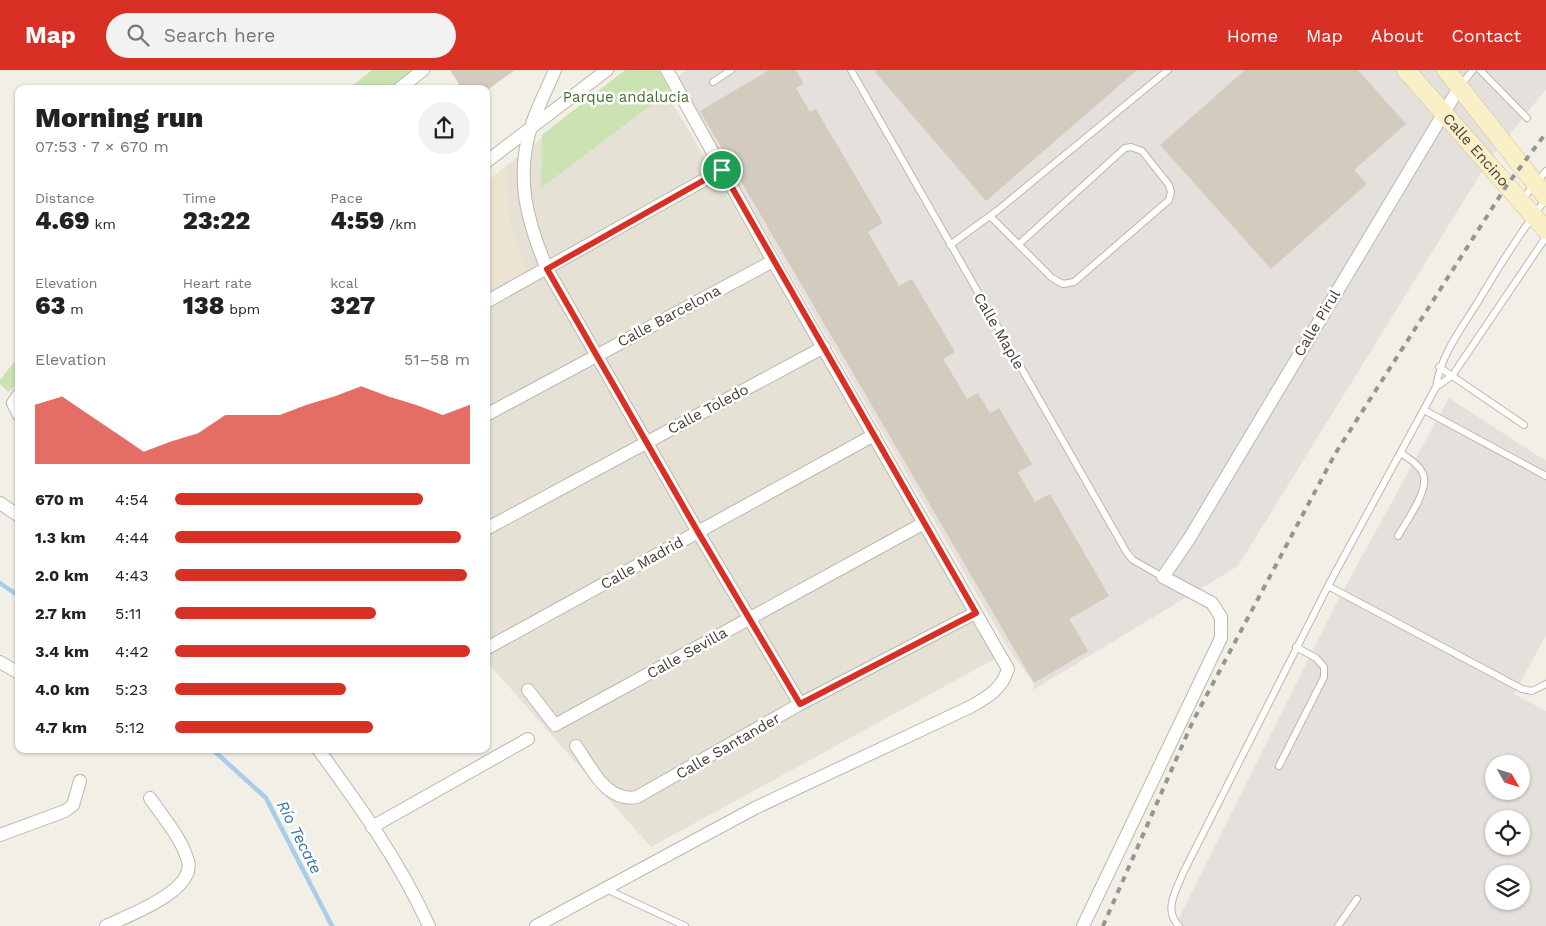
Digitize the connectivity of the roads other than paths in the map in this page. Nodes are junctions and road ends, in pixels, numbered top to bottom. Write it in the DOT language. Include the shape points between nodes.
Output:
graph roads {
  1 [pos="423,70"];
  2 [pos="554,70"];
  3 [pos="607,70"];
  4 [pos="668,70"];
  5 [pos="732,70"];
  6 [pos="851,70"];
  7 [pos="1168,70"];
  8 [pos="1406,70"];
  9 [pos="1446,70"];
  10 [pos="1473,70"];
  11 [pos="1480,70"];
  12 [pos="713,82"];
  13 [pos="404,85"];
  14 [pos="1460,86"];
  15 [pos="1443,111"];
  16 [pos="1527,118"];
  17 [pos="531,127"];
  18 [pos="490,159"];
  19 [pos="722,170"];
  20 [pos="1543,187"];
  21 [pos="1520,202"];
  22 [pos="990,216"];
  23 [pos="1532,216"];
  24 [pos="1546,230"];
  25 [pos="1546,237"];
  26 [pos="1019,244"];
  27 [pos="950,245"];
  28 [pos="773,261"];
  29 [pos="547,269"];
  30 [pos="490,300"];
  31 [pos="824,347"];
  32 [pos="597,354"];
  33 [pos="1439,367"];
  34 [pos="1452,376"];
  35 [pos="1436,387"];
  36 [pos="1424,410"];
  37 [pos="490,413"];
  38 [pos="1524,425"];
  39 [pos="874,435"];
  40 [pos="646,441"];
  41 [pos="1400,453"];
  42 [pos="1546,476"];
  43 [pos="0,503"];
  44 [pos="15,513"];
  45 [pos="924,523"];
  46 [pos="490,527"];
  47 [pos="698,532"];
  48 [pos="1398,536"];
  49 [pos="1164,577"];
  50 [pos="1328,586"];
  51 [pos="976,613"];
  52 [pos="750,619"];
  53 [pos="490,647"];
  54 [pos="1296,647"];
  55 [pos="0,662"];
  56 [pos="15,671"];
  57 [pos="1546,684"];
  58 [pos="528,690"];
  59 [pos="800,704"];
  60 [pos="528,739"];
  61 [pos="576,746"];
  62 [pos="321,753"];
  63 [pos="1278,766"];
  64 [pos="80,781"];
  65 [pos="150,798"];
  66 [pos="372,827"];
  67 [pos="0,834"];
  68 [pos="605,889"];
  69 [pos="1356,899"];
  70 [pos="106,926"];
  71 [pos="428,926"];
  72 [pos="536,926"];
  73 [pos="685,926"];
  74 [pos="1083,926"];
  75 [pos="1179,926"];
  76 [pos="1338,926"];
  1 -- 13 [label="street"];
  2 -- 17 [label="street"];
  3 -- 17 [label="street"];
  4 -- 19 [label="street"];
  5 -- 12 [label="lane"];
  6 -- 27 [label="lane, Calle Maple"];
  7 -- 22 [label="lane"];
  8 -- 15 [label="street, Calle Encino"];
  9 -- 14 [label="street, Calle Encino"];
  10 -- 14 [label="lane, Calle Pirul"];
  11 -- 16 [label="lane"];
  14 -- 15 [label="street, Calle Pirul"];
  14 -- 20 [label="street, Calle Encino"];
  15 -- 21 [label="street, Calle Encino"];
  15 -- 49 [label="street, Calle Pirul"];
  17 -- 18 [label="street"];
  17 -- 29 [label="street" via="524,161 526,213"];
  19 -- 28 [label="street"];
  19 -- 29 [label="street"];
  20 -- 21 [label="lane"];
  20 -- 23 [label="lane"];
  21 -- 23 [label="street, Calle Encino"];
  22 -- 26 [label="lane"];
  22 -- 27 [label="lane"];
  23 -- 24 [label="street, Calle Encino"];
  23 -- 33 [label="lane"];
  25 -- 34 [label="lane"];
  26 -- 26 [label="lane" via="1052,278 1063,284 1074,282 1169,200 1172,192 1142,151 1125,148"];
  27 -- 49 [label="lane, Calle Maple" via="1127,553"];
  28 -- 31 [label="street"];
  28 -- 32 [label="street, Calle Barcelona"];
  29 -- 30 [label="street"];
  29 -- 32 [label="street"];
  31 -- 39 [label="street"];
  31 -- 40 [label="street, Calle Toledo"];
  32 -- 37 [label="street, Calle Barcelona"];
  32 -- 40 [label="street"];
  33 -- 34 [label="lane"];
  33 -- 35 [label="lane"];
  34 -- 35 [label="lane"];
  34 -- 38 [label="lane"];
  35 -- 36 [label="lane"];
  36 -- 41 [label="lane"];
  36 -- 42 [label="lane"];
  39 -- 45 [label="street"];
  39 -- 47 [label="street, Calle Madrid"];
  40 -- 46 [label="street, Calle Toledo"];
  40 -- 47 [label="street"];
  41 -- 48 [label="lane" via="1418,465 1424,474 1425,486"];
  41 -- 50 [label="lane"];
  43 -- 44 [label="street"];
  45 -- 51 [label="street"];
  45 -- 52 [label="street, Calle Sevilla"];
  47 -- 52 [label="street"];
  47 -- 53 [label="street, Calle Madrid"];
  49 -- 74 [label="street" via="1212,603 1221,617 1221,638"];
  50 -- 54 [label="lane"];
  50 -- 57 [label="lane" via="1522,689 1532,691"];
  51 -- 59 [label="street, Calle Santander"];
  51 -- 68 [label="street" via="1008,669 1004,681 988,697 755,808"];
  52 -- 58 [label="street, Calle Sevilla" via="555,725"];
  52 -- 59 [label="street"];
  54 -- 63 [label="lane" via="1316,658 1324,667 1324,677"];
  54 -- 75 [label="lane" via="1183,873 1170,909"];
  55 -- 56 [label="street"];
  59 -- 61 [label="street, Calle Santander" via="637,797 625,798 609,791"];
  60 -- 66 [label="street"];
  62 -- 66 [label="street" via="352,793"];
  64 -- 67 [label="street" via="73,805 65,811"];
  65 -- 70 [label="street" via="182,848 188,872 182,883 162,899"];
  66 -- 71 [label="street" via="402,874"];
  68 -- 72 [label="street"];
  68 -- 73 [label="lane"];
  69 -- 76 [label="lane"];
}
